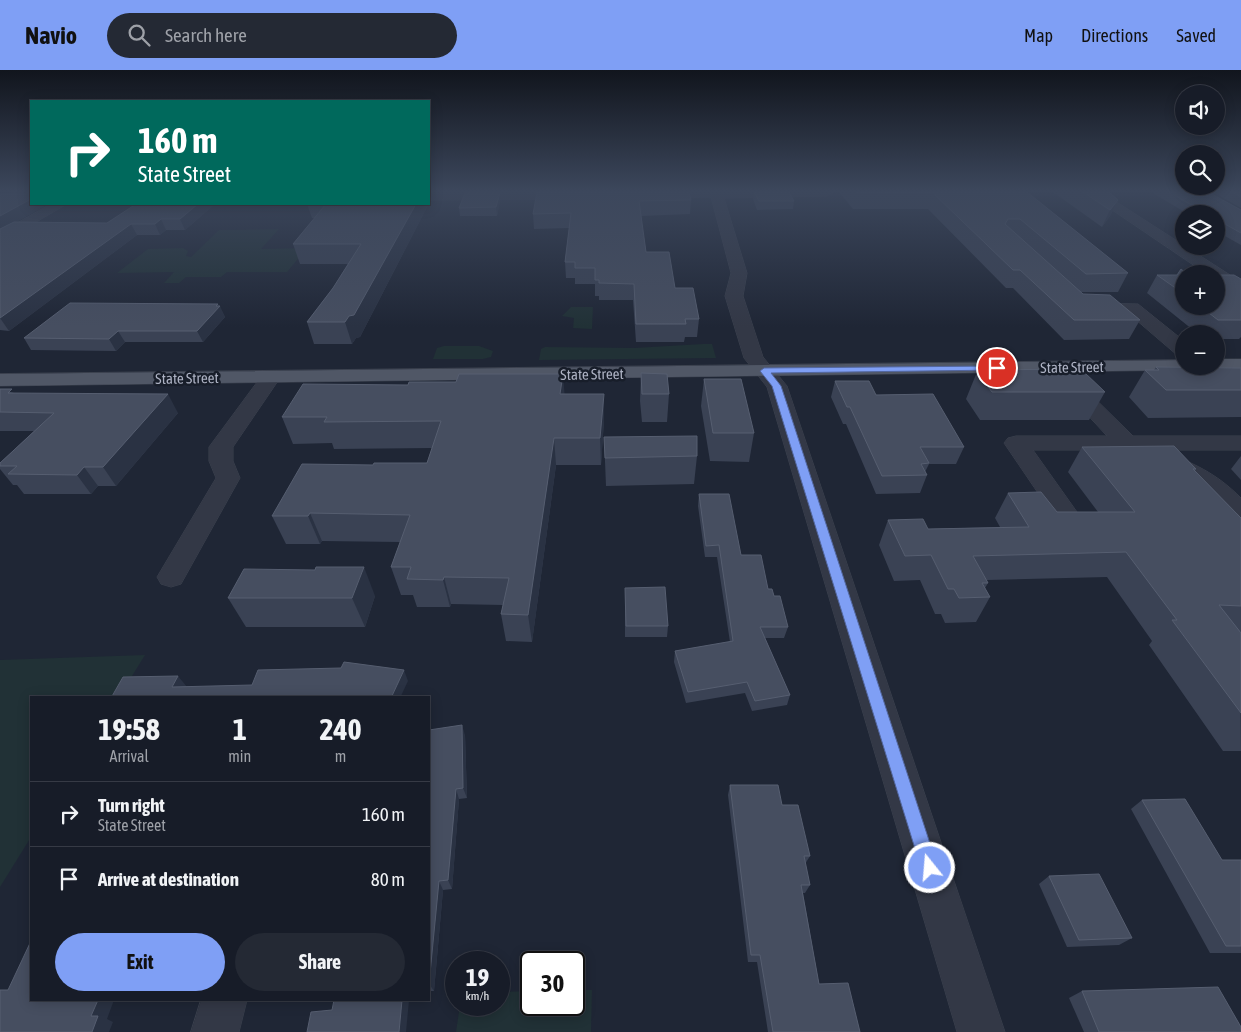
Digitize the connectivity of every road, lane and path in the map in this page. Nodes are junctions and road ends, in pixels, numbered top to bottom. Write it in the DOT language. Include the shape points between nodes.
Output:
graph roads {
  1 [pos="728,237"];
  2 [pos="1161,237"];
  3 [pos="1241,289"];
  4 [pos="1074,301"];
  5 [pos="1175,344"];
  6 [pos="1225,365"];
  7 [pos="1241,365"];
  8 [pos="1175,366"];
  9 [pos="1053,368"];
  10 [pos="764,371"];
  11 [pos="270,378"];
  12 [pos="0,380"];
  13 [pos="1241,442"];
  14 [pos="1128,444"];
  15 [pos="1064,512"];
  16 [pos="1241,513"];
  17 [pos="171,577"];
  18 [pos="224,1001"];
  19 [pos="215,1032"];
  20 [pos="981,1032"];
  1 -- 10 [label="street" via="739,273 734,296 754,358"];
  2 -- 3 [label="street"];
  4 -- 5 [label="street" via="1082,308 1132,308"];
  6 -- 7 [label="main road"];
  8 -- 9 [label="main road, State Street"];
  9 -- 10 [label="main road, State Street"];
  9 -- 14 [label="street"];
  10 -- 11 [label="main road, State Street"];
  10 -- 20 [label="street" via="776,386 791,430"];
  11 -- 12 [label="main road, State Street"];
  11 -- 17 [label="street" via="221,447 220,461 228,478"];
  13 -- 14 [label="street"];
  14 -- 15 [label="street" via="1016,443"];
  14 -- 16 [label="street" via="1214,485"];
  18 -- 19 [label="street"];
}
